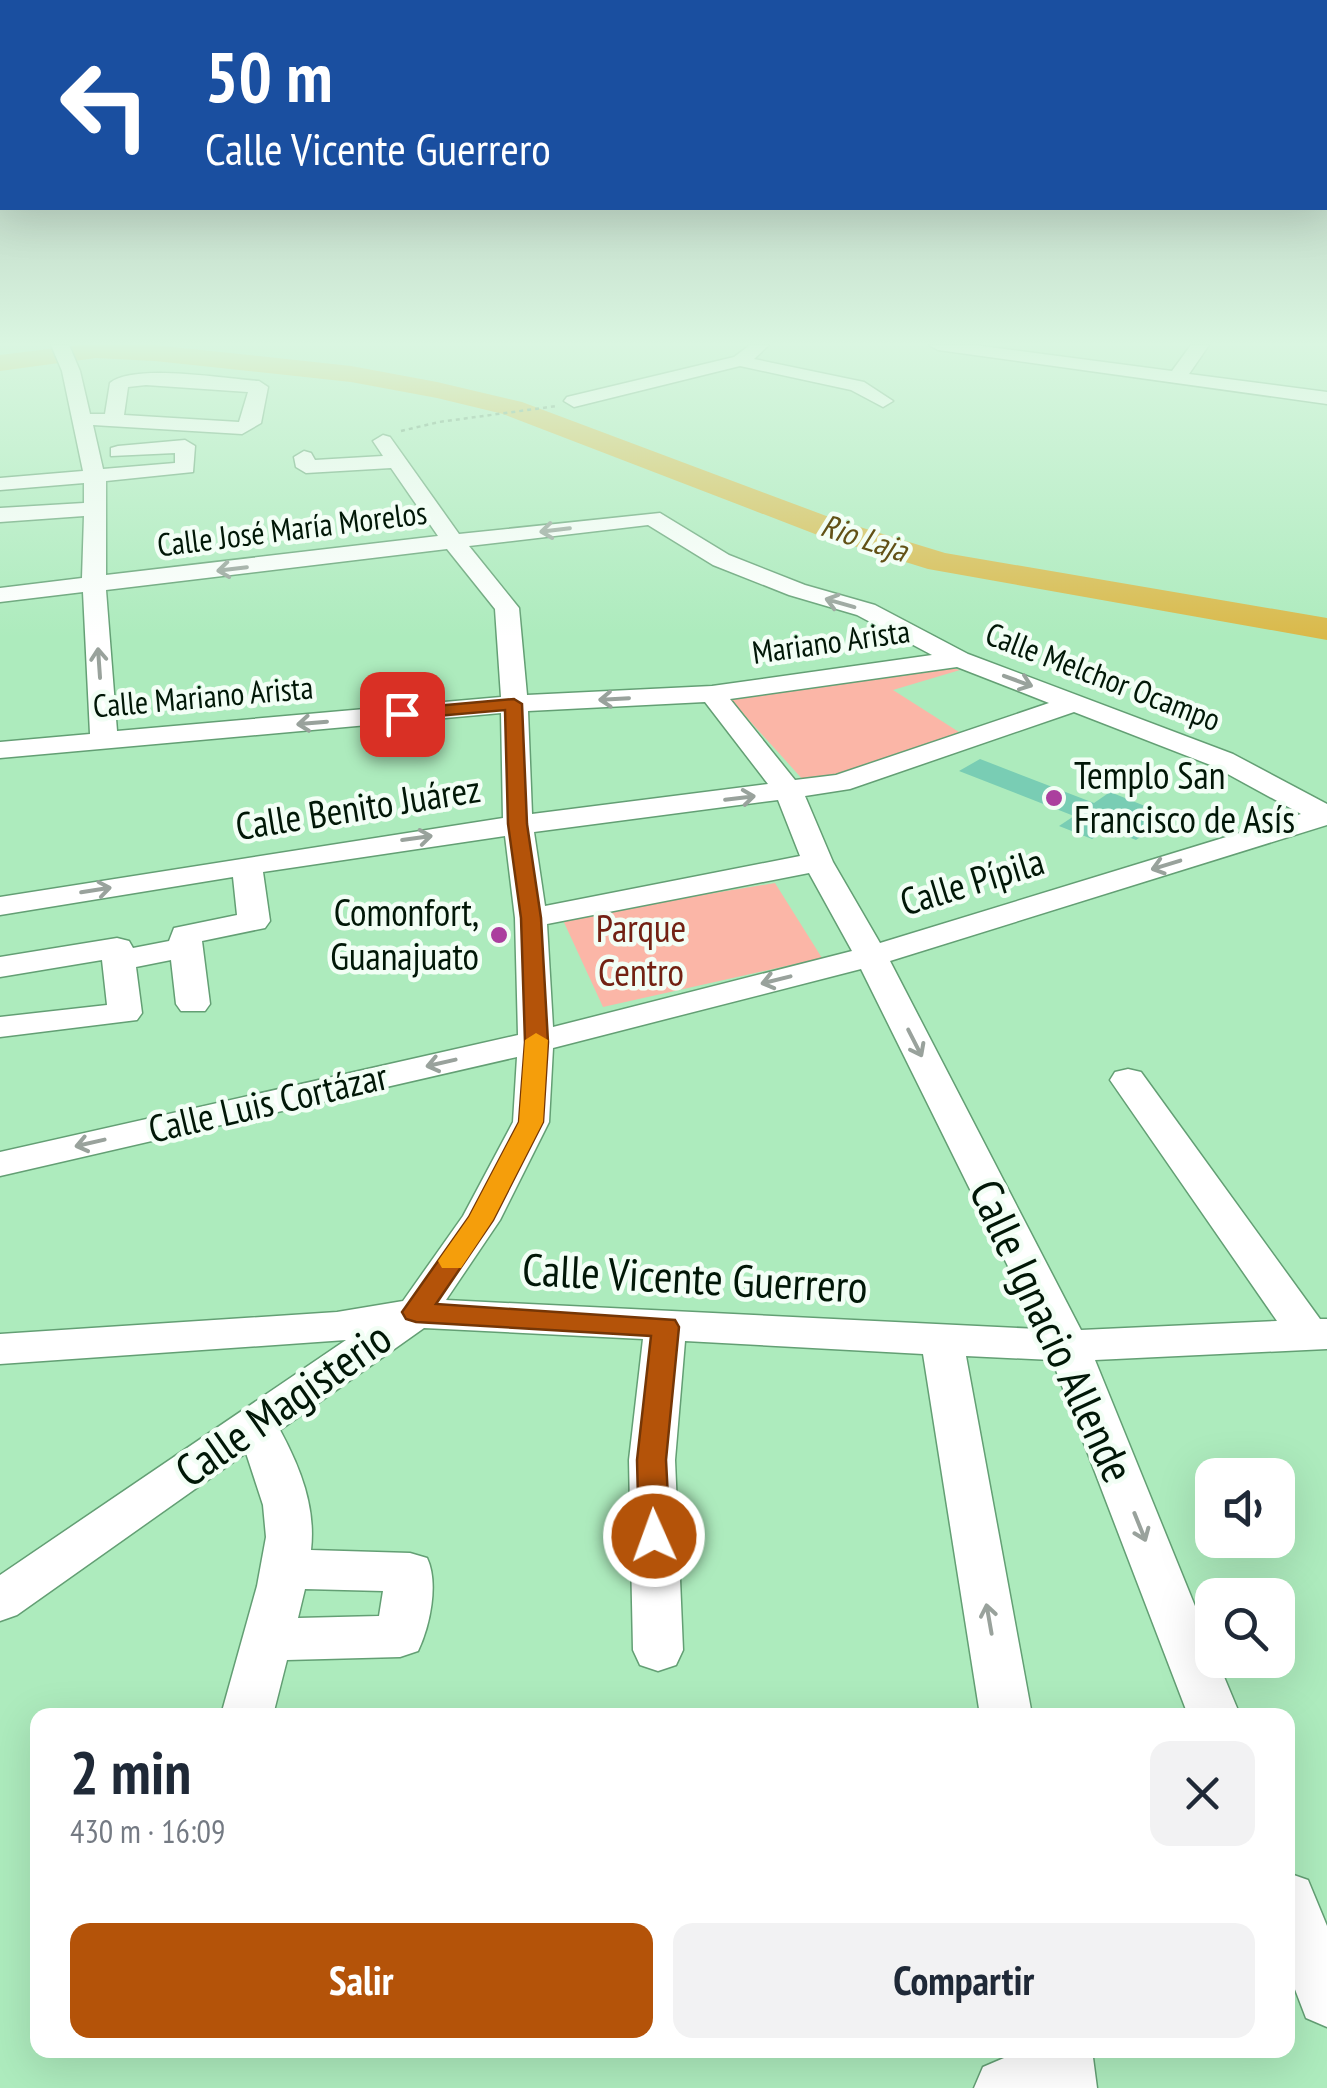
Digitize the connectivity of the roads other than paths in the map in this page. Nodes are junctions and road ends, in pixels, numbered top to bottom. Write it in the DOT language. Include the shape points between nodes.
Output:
graph roads {
  1 [pos="87,442"];
  2 [pos="384,442"];
  3 [pos="118,452"];
  4 [pos="304,458"];
  5 [pos="397,460"];
  6 [pos="94,476"];
  7 [pos="0,484"];
  8 [pos="95,509"];
  9 [pos="0,515"];
  10 [pos="652,518"];
  11 [pos="453,542"];
  12 [pos="94,586"];
  13 [pos="0,595"];
  14 [pos="959,660"];
  15 [pos="712,694"];
  16 [pos="1077,702"];
  17 [pos="514,704"];
  18 [pos="104,742"];
  19 [pos="0,750"];
  20 [pos="789,792"];
  21 [pos="1327,816"];
  22 [pos="518,824"];
  23 [pos="818,862"];
  24 [pos="247,866"];
  25 [pos="0,906"];
  26 [pos="531,918"];
  27 [pos="186,947"];
  28 [pos="870,956"];
  29 [pos="119,960"];
  30 [pos="0,966"];
  31 [pos="193,1004"];
  32 [pos="0,1027"];
  33 [pos="536,1042"];
  34 [pos="1128,1080"];
  35 [pos="0,1164"];
  36 [pos="416,1312"];
  37 [pos="665,1327"];
  38 [pos="1318,1334"];
  39 [pos="942,1342"];
  40 [pos="1068,1346"];
  41 [pos="0,1349"];
  42 [pos="254,1424"];
  43 [pos="284,1569"];
  44 [pos="0,1601"];
  45 [pos="265,1640"];
  46 [pos="658,1650"];
  47 [pos="250,1708"];
  48 [pos="1005,1708"];
  49 [pos="1211,1708"];
  50 [pos="1295,1917"];
  51 [pos="1327,1998"];
  52 [pos="1063,2058"];
  53 [pos="1004,2088"];
  1 -- 6 [label="street"];
  2 -- 5 [label="street, Calle Magisterio"];
  3 -- 6 [label="street" via="185,446 186,468"];
  4 -- 5 [label="street" via="306,467"];
  5 -- 11 [label="street, Calle Magisterio"];
  6 -- 7 [label="street"];
  6 -- 8 [label="street"];
  8 -- 9 [label="street"];
  8 -- 12 [label="street"];
  10 -- 11 [label="street, Calle José María Morelos, one-way"];
  14 -- 10 [label="street, Calle Melchor Ocampo, one-way" via="866,610 722,560"];
  11 -- 12 [label="street, Calle José María Morelos, one-way"];
  11 -- 17 [label="street, Calle Magisterio" via="507,608"];
  12 -- 13 [label="street, Calle José María Morelos"];
  18 -- 12 [label="street, one-way"];
  14 -- 15 [label="street, Mariano Arista"];
  14 -- 16 [label="street, Calle Melchor Ocampo, one-way"];
  15 -- 17 [label="street, Calle Mariano Arista, one-way"];
  15 -- 20 [label="street, Calle Ignacio Allende"];
  16 -- 20 [label="street, Calle Benito Juárez" via="840,783"];
  16 -- 21 [label="street, Calle Melchor Ocampo" via="1223,760"];
  17 -- 18 [label="street, Calle Mariano Arista, one-way"];
  17 -- 22 [label="street, Calle Magisterio"];
  18 -- 19 [label="street, Calle Mariano Arista"];
  22 -- 20 [label="street, Calle Benito Juárez, one-way"];
  20 -- 23 [label="street, Calle Ignacio Allende"];
  21 -- 28 [label="street, Calle Pípila, one-way"];
  24 -- 22 [label="street, Calle Benito Juárez, one-way"];
  22 -- 26 [label="street, Calle Magisterio"];
  23 -- 26 [label="street"];
  23 -- 28 [label="street, Calle Ignacio Allende"];
  25 -- 24 [label="street, Calle Benito Juárez, one-way"];
  24 -- 27 [label="street" via="254,921 184,935"];
  26 -- 33 [label="street, Calle Magisterio"];
  27 -- 29 [label="street"];
  27 -- 31 [label="street"];
  28 -- 33 [label="street, Calle Pípila, one-way"];
  28 -- 40 [label="street, Calle Ignacio Allende, one-way"];
  29 -- 30 [label="street" via="118,948"];
  29 -- 32 [label="street" via="125,1013"];
  33 -- 35 [label="street, Calle Luis Cortázar, one-way"];
  33 -- 36 [label="street, Calle Magisterio" via="531,1122 480,1220"];
  34 -- 38 [label="street"];
  36 -- 37 [label="street, Calle Vicente Guerrero"];
  36 -- 41 [label="street, Calle Vicente Guerrero" via="337,1327"];
  36 -- 42 [label="street, Calle Magisterio"];
  37 -- 39 [label="street, Calle Vicente Guerrero"];
  37 -- 46 [label="street" via="652,1460"];
  38 -- 40 [label="street, Calle Vicente Guerrero"];
  39 -- 40 [label="street, Calle Vicente Guerrero"];
  48 -- 39 [label="street, one-way"];
  40 -- 49 [label="street, Calle Ignacio Allende, one-way"];
  42 -- 43 [label="street" via="276,1462 290,1522"];
  42 -- 44 [label="street, Calle Magisterio"];
  43 -- 45 [label="street"];
  43 -- 45 [label="street" via="410,1572 400,1636"];
  45 -- 47 [label="street"];
  50 -- 51 [label="street"];
  52 -- 53 [label="street" via="1068,2084"];
}
